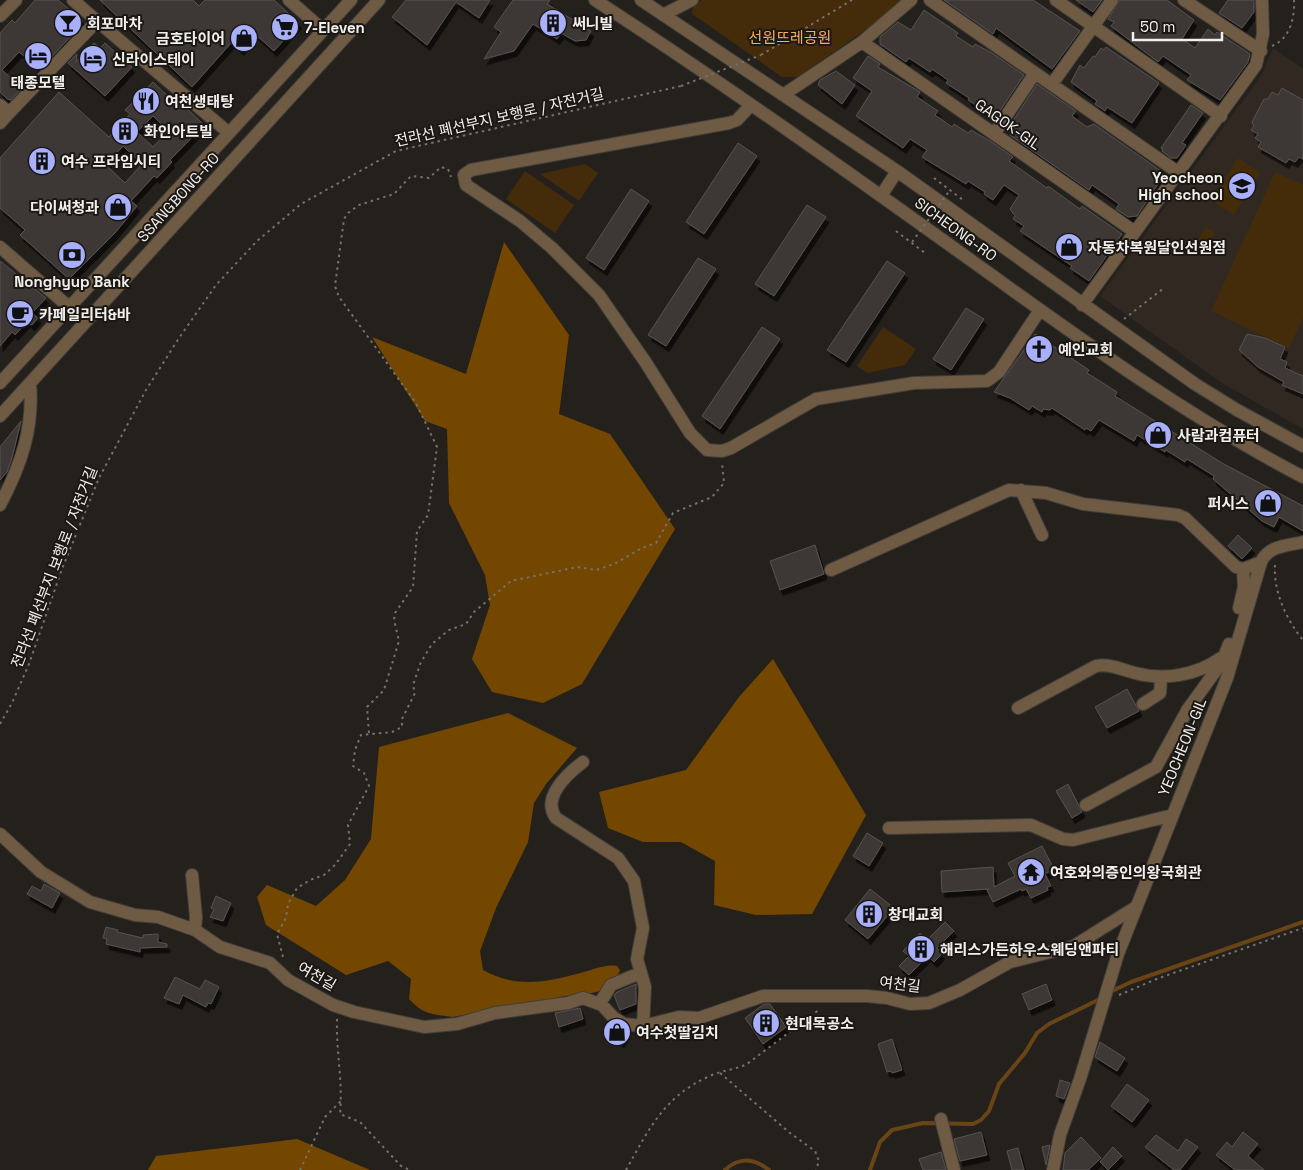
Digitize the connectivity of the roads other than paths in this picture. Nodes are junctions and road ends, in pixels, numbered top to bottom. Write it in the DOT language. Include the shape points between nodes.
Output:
graph roads {
  1 [pos="16,0"];
  2 [pos="73,0"];
  3 [pos="289,0"];
  4 [pos="351,0"];
  5 [pos="379,0"];
  6 [pos="594,0"];
  7 [pos="641,0"];
  8 [pos="692,0"];
  9 [pos="911,0"];
  10 [pos="930,0"];
  11 [pos="1056,0"];
  12 [pos="1112,0"];
  13 [pos="1184,0"];
  14 [pos="1262,0"];
  15 [pos="664,14"];
  16 [pos="0,16"];
  17 [pos="97,21"];
  18 [pos="1093,26"];
  19 [pos="324,30"];
  20 [pos="862,42"];
  21 [pos="1261,51"];
  22 [pos="1036,73"];
  23 [pos="1052,84"];
  24 [pos="783,95"];
  25 [pos="751,105"];
  26 [pos="4,109"];
  27 [pos="1220,116"];
  28 [pos="0,123"];
  29 [pos="229,133"];
  30 [pos="994,134"];
  31 [pos="897,171"];
  32 [pos="1179,173"];
  33 [pos="881,196"];
  34 [pos="1135,232"];
  35 [pos="0,247"];
  36 [pos="1082,305"];
  37 [pos="69,307"];
  38 [pos="1040,310"];
  39 [pos="1,379"];
  40 [pos="30,383"];
  41 [pos="0,416"];
  42 [pos="1303,446"];
  43 [pos="1303,477"];
  44 [pos="1021,490"];
  45 [pos="0,505"];
  46 [pos="1042,535"];
  47 [pos="1303,542"];
  48 [pos="1261,562"];
  49 [pos="1243,569"];
  50 [pos="831,570"];
  51 [pos="1226,655"];
  52 [pos="1161,678"];
  53 [pos="1143,704"];
  54 [pos="1018,708"];
  55 [pos="583,762"];
  56 [pos="1086,805"];
  57 [pos="1173,815"];
  58 [pos="889,828"];
  59 [pos="0,834"];
  60 [pos="192,874"];
  61 [pos="1136,908"];
  62 [pos="195,930"];
  63 [pos="640,973"];
  64 [pos="600,1003"];
  65 [pos="643,1026"];
  66 [pos="943,1125"];
  67 [pos="954,1170"];
  68 [pos="1053,1170"];
  1 -- 16 [label="street"];
  2 -- 17 [label="street"];
  3 -- 19 [label="street"];
  4 -- 19 [label="street, SSANGBONG-RO"];
  5 -- 40 [label="street, SSANGBONG-RO"];
  6 -- 25 [label="street, SICHEONG-RO"];
  7 -- 15 [label="street, SICHEONG-RO"];
  8 -- 15 [label="street"];
  9 -- 20 [label="street"];
  10 -- 22 [label="street"];
  11 -- 18 [label="street"];
  12 -- 18 [label="street"];
  13 -- 21 [label="street"];
  14 -- 21 [label="street"];
  15 -- 24 [label="street, SICHEONG-RO"];
  17 -- 26 [label="street"];
  17 -- 29 [label="street"];
  18 -- 23 [label="street"];
  18 -- 27 [label="street"];
  19 -- 29 [label="street, SSANGBONG-RO"];
  20 -- 24 [label="street"];
  20 -- 30 [label="street, GAGOK-GIL"];
  21 -- 27 [label="street" via="1256,65"];
  22 -- 23 [label="street"];
  22 -- 30 [label="street"];
  23 -- 32 [label="street"];
  24 -- 31 [label="street, SICHEONG-RO"];
  25 -- 33 [label="street, SICHEONG-RO"];
  25 -- 38 [label="street" via="737,120 729,123 472,170 465,180 552,248 599,295 693,438 707,450 722,451 739,444 816,400 914,383 987,381 998,372"];
  26 -- 28 [label="street"];
  27 -- 32 [label="street"];
  29 -- 37 [label="street, SSANGBONG-RO"];
  30 -- 34 [label="street, GAGOK-GIL"];
  31 -- 33 [label="street"];
  31 -- 36 [label="street, SICHEONG-RO"];
  32 -- 34 [label="street"];
  33 -- 38 [label="street, SICHEONG-RO"];
  34 -- 36 [label="street"];
  35 -- 37 [label="street"];
  36 -- 42 [label="street, SICHEONG-RO" via="1195,384"];
  37 -- 39 [label="street, SSANGBONG-RO"];
  38 -- 43 [label="street, SICHEONG-RO" via="1187,411"];
  40 -- 41 [label="street, SSANGBONG-RO"];
  40 -- 45 [label="street" via="29,433 16,472"];
  44 -- 46 [label="street"];
  44 -- 49 [label="street" via="1046,493 1083,504 1178,514 1236,567"];
  44 -- 50 [label="street" via="1001,492"];
  47 -- 48 [label="street" via="1266,552"];
  48 -- 49 [label="street"];
  48 -- 57 [label="street, YEOCHEON-GIL" via="1227,678"];
  49 -- 51 [label="street" via="1243,594"];
  51 -- 52 [label="street" via="1205,668"];
  51 -- 56 [label="street" via="1188,708 1156,767"];
  52 -- 53 [label="street" via="1160,693"];
  52 -- 54 [label="street" via="1102,664"];
  55 -- 63 [label="street" via="566,776 550,806 556,818 618,858 630,873 636,887 643,928 637,959"];
  57 -- 58 [label="street" via="1073,840 1031,825"];
  57 -- 61 [label="street, YEOCHEON-GIL"];
  59 -- 62 [label="street, 여천길" via="41,872 90,902 135,915 158,917"];
  60 -- 62 [label="street"];
  61 -- 65 [label="street, 여천길" via="1074,946 1010,962 930,1003 910,1004 867,996 764,996 699,1018 679,1016"];
  61 -- 68 [label="street, YEOCHEON-GIL" via="1107,987 1060,1136"];
  62 -- 64 [label="street, 여천길" via="220,947 270,963 288,980 333,1005 424,1027 457,1024 495,1013 583,998"];
  63 -- 64 [label="street" via="611,985"];
  63 -- 65 [label="street" via="645,987"];
  64 -- 65 [label="street, 여천길" via="618,1021"];
  66 -- 67 [label="street"];
}
